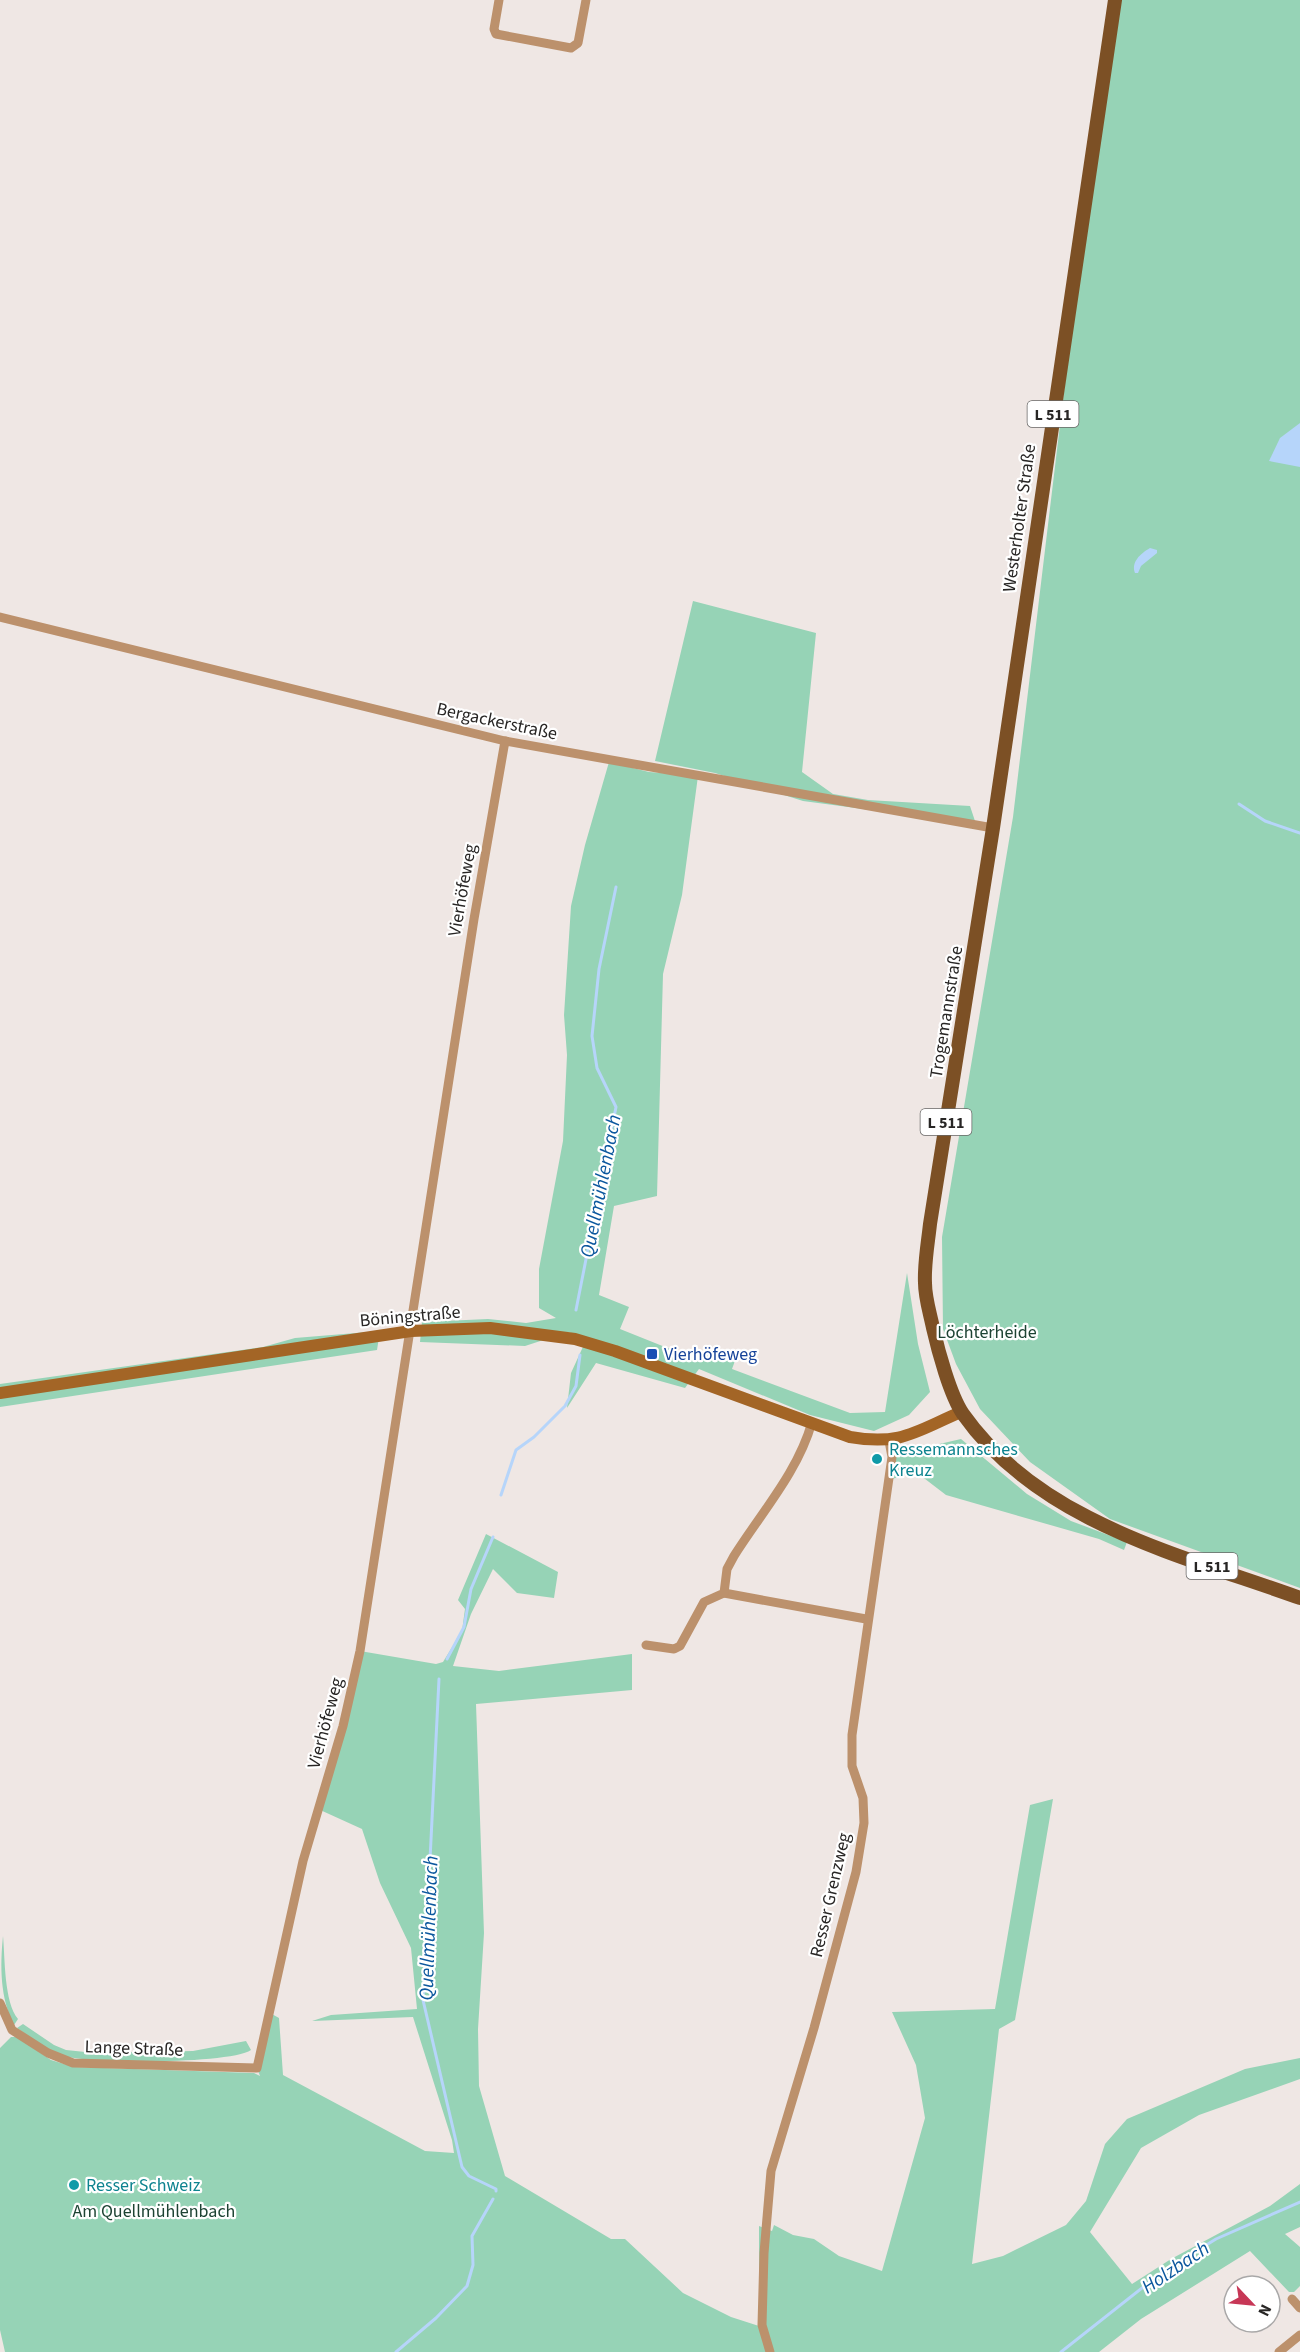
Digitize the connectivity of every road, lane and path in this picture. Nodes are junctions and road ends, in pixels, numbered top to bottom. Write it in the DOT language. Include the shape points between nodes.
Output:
graph roads {
  1 [pos="500,0"];
  2 [pos="586,0"];
  3 [pos="1115,0"];
  4 [pos="0,617"];
  5 [pos="505,741"];
  6 [pos="993,828"];
  7 [pos="411,1331"];
  8 [pos="0,1393"];
  9 [pos="961,1412"];
  10 [pos="812,1422"];
  11 [pos="889,1441"];
  12 [pos="724,1593"];
  13 [pos="1300,1598"];
  14 [pos="867,1619"];
  15 [pos="646,1645"];
  16 [pos="0,2003"];
  17 [pos="257,2068"];
  18 [pos="1292,2300"];
  19 [pos="1300,2308"];
  20 [pos="1300,2335"];
  21 [pos="770,2352"];
  22 [pos="1279,2352"];
  1 -- 2 [label="street" via="496,34 571,48 578,44"];
  3 -- 6 [label="main road, Westerholter Straße / L 511"];
  4 -- 5 [label="street, Bergackerstraße"];
  5 -- 6 [label="street, Bergackerstraße"];
  5 -- 7 [label="street, Vierhöfeweg"];
  6 -- 9 [label="main road, Trogemannstraße / L 511" via="930,1224 925,1284 938,1351"];
  7 -- 8 [label="main road, Böningstraße"];
  7 -- 10 [label="main road, Böningstraße" via="490,1328 575,1339"];
  7 -- 17 [label="street, Vierhöfeweg" via="360,1651 343,1726 303,1862"];
  9 -- 11 [label="main road, Böningstraße"];
  9 -- 13 [label="main road, L 511" via="1016,1472 1053,1499 1125,1534"];
  10 -- 11 [label="main road, Böningstraße" via="850,1437"];
  10 -- 12 [label="street" via="807,1442 792,1468 727,1569"];
  11 -- 14 [label="street, Resser Grenzweg" via="892,1457"];
  12 -- 14 [label="street"];
  12 -- 15 [label="street" via="704,1602 680,1647"];
  14 -- 21 [label="street, Resser Grenzweg" via="852,1735 852,1766 863,1798 864,1823 856,1872 771,2171 762,2299 762,2325"];
  16 -- 17 [label="street, Lange Straße" via="12,2030 48,2053 73,2062"];
  18 -- 19 [label="street"];
  20 -- 22 [label="street"];
}
